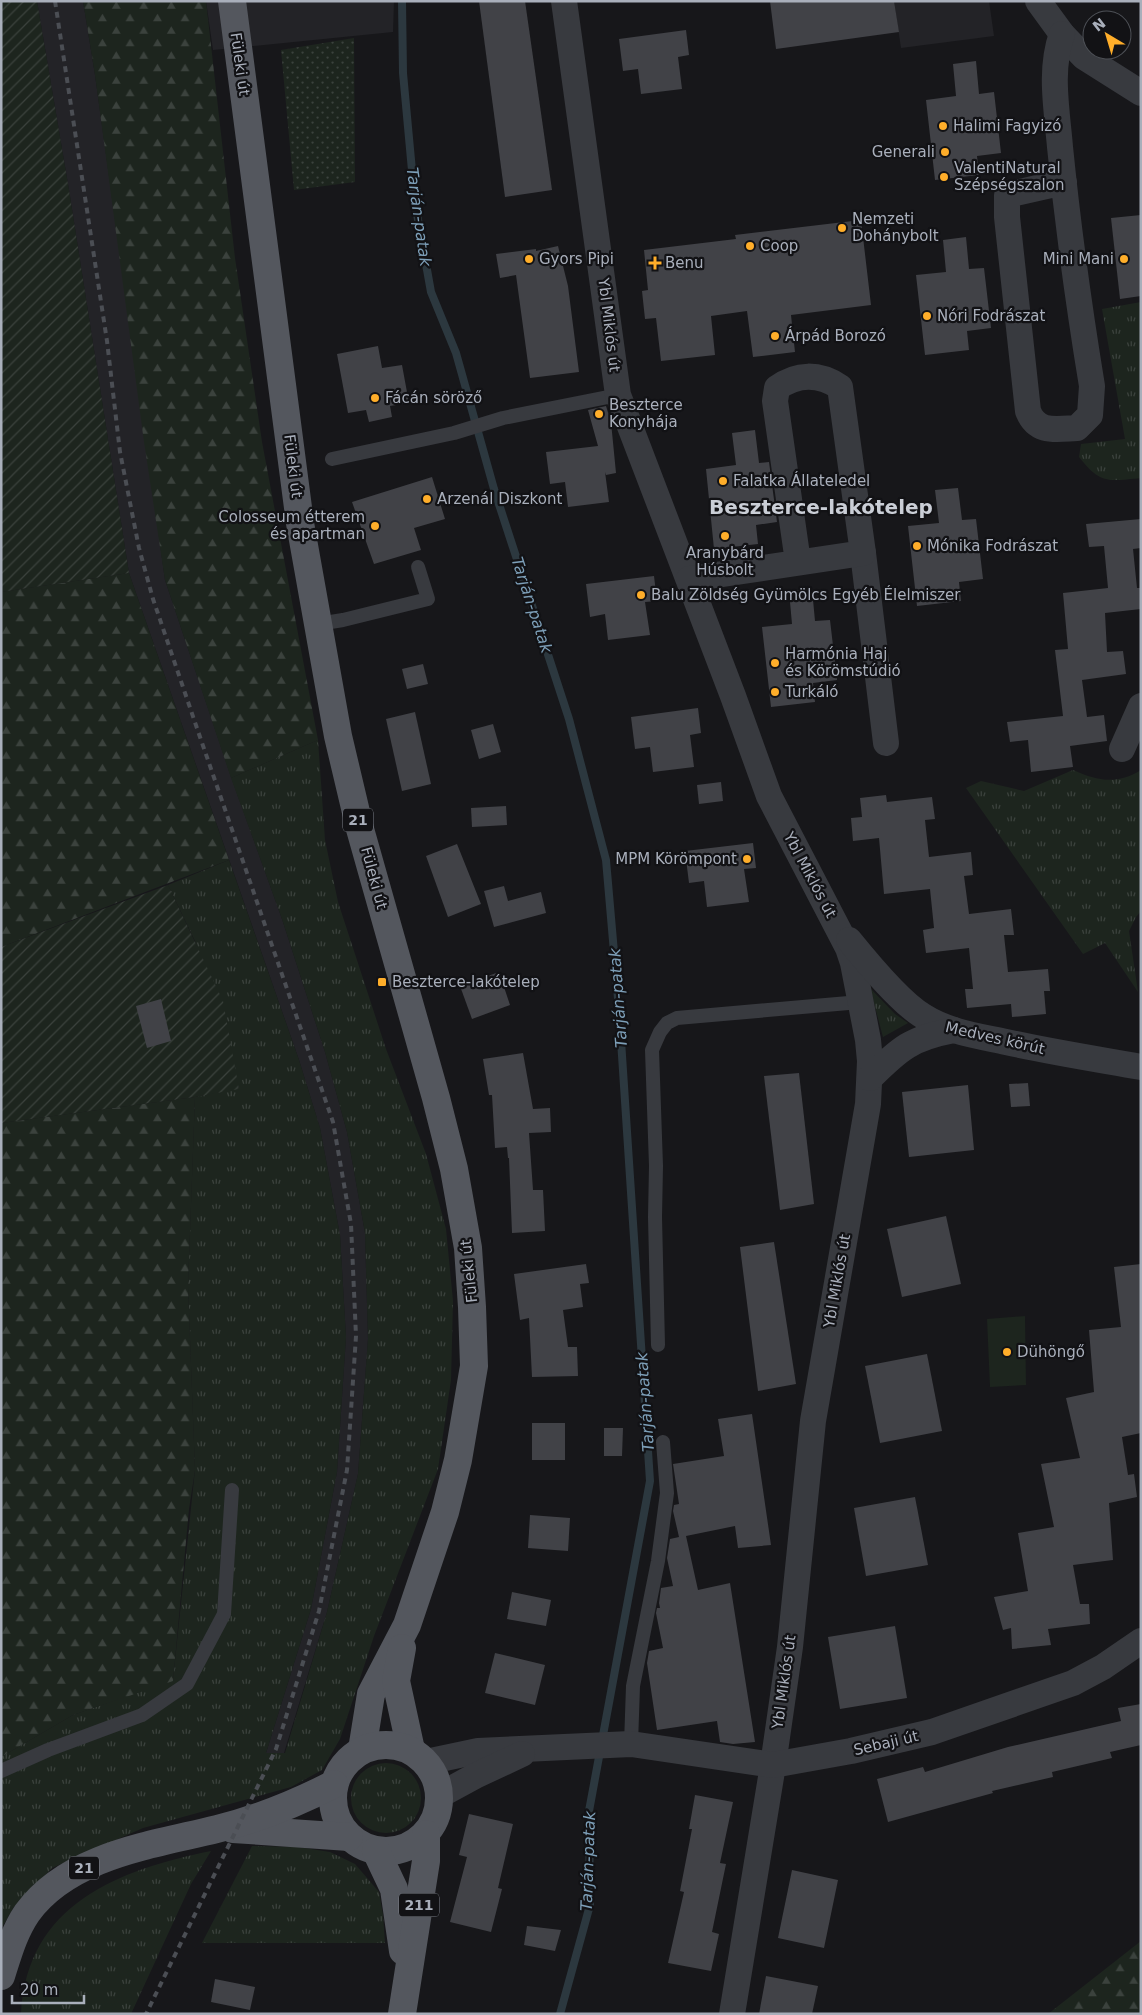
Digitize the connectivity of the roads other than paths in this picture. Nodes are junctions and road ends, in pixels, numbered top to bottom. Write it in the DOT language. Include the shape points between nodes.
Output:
graph roads {
  1 [pos="232,1"];
  2 [pos="564,1"];
  3 [pos="1038,1"];
  4 [pos="1062,34"];
  5 [pos="1141,70"];
  6 [pos="1116,78"];
  7 [pos="1141,93"];
  8 [pos="1064,182"];
  9 [pos="618,395"];
  10 [pos="332,459"];
  11 [pos="863,553"];
  12 [pos="798,562"];
  13 [pos="418,568"];
  14 [pos="689,579"];
  15 [pos="318,624"];
  16 [pos="1141,706"];
  17 [pos="886,743"];
  18 [pos="1122,749"];
  19 [pos="834,920"];
  20 [pos="860,1002"];
  21 [pos="954,1030"];
  22 [pos="1141,1068"];
  23 [pos="870,1078"];
  24 [pos="658,1345"];
  25 [pos="662,1442"];
  26 [pos="232,1490"];
  27 [pos="406,1625"];
  28 [pos="1141,1641"];
  29 [pos="612,1745"];
  30 [pos="532,1749"];
  31 [pos="362,1750"];
  32 [pos="418,1756"];
  33 [pos="773,1765"];
  34 [pos="1,1771"];
  35 [pos="334,1784"];
  36 [pos="440,1795"];
  37 [pos="219,1828"];
  38 [pos="426,1834"];
  39 [pos="349,1837"];
  40 [pos="376,1851"];
  41 [pos="407,1975"];
  42 [pos="1,1976"];
  43 [pos="402,2014"];
  44 [pos="732,2014"];
  1 -- 15 [label="main road, Füleki út / 21" via="300,524"];
  2 -- 9 [label="street, Ybl Miklós út"];
  3 -- 4 [label="street"];
  4 -- 6 [label="street" via="1084,57"];
  4 -- 8 [label="street" via="1057,48 1055,87"];
  5 -- 6 [label="street"];
  6 -- 7 [label="street"];
  8 -- 8 [label="street" via="1007,195 1028,411 1032,421 1042,428 1056,430 1078,428 1090,414 1092,386"];
  9 -- 10 [label="lane" via="503,418 454,433"];
  9 -- 14 [label="street, Ybl Miklós út"];
  11 -- 12 [label="street"];
  11 -- 12 [label="street" via="840,388 817,376 788,380 777,388 775,401"];
  11 -- 17 [label="street"];
  12 -- 14 [label="street"];
  13 -- 15 [label="lane" via="428,598"];
  14 -- 19 [label="street, Ybl Miklós út" via="769,796"];
  15 -- 27 [label="main road, Füleki út / 21" via="338,736 356,811 454,1169 469,1268 474,1366 458,1460 445,1512"];
  16 -- 18 [label="street"];
  19 -- 20 [label="street, Ybl Miklós út" via="850,955"];
  19 -- 21 [label="street, Medves körút" via="862,956 921,1015"];
  20 -- 23 [label="street, Ybl Miklós út" via="868,1040"];
  20 -- 24 [label="lane" via="677,1018 660,1032 652,1050"];
  21 -- 22 [label="street, Medves körút"];
  21 -- 23 [label="street" via="913,1042 897,1052"];
  23 -- 33 [label="street, Ybl Miklós út" via="813,1421 790,1646"];
  25 -- 29 [label="lane" via="666,1492 658,1561 633,1686"];
  26 -- 34 [label="lane" via="224,1614 187,1684 142,1715"];
  27 -- 31 [label="main road, Füleki út / 21" via="371,1694"];
  27 -- 32 [label="main road, Füleki út / 21" via="396,1681"];
  28 -- 33 [label="street, Sebaji út" via="1073,1683 932,1732"];
  29 -- 30 [label="street, Sebaji út"];
  29 -- 33 [label="street, Sebaji út"];
  30 -- 32 [label="street, Sebaji út"];
  30 -- 36 [label="street"];
  31 -- 32 [label="main road" via="386,1744 399,1746"];
  31 -- 35 [label="main road" via="344,1765"];
  32 -- 36 [label="main road, Füleki út / 21" via="436,1777"];
  33 -- 44 [label="street, Ybl Miklós út"];
  35 -- 37 [label="main road, 21" via="295,1804"];
  35 -- 39 [label="main road, 21" via="336,1818"];
  36 -- 38 [label="main road, Füleki út / 21" via="437,1816"];
  37 -- 39 [label="main road, 21"];
  37 -- 42 [label="main road, 21" via="145,1844 92,1864 54,1885 27,1913 11,1944"];
  38 -- 40 [label="main road" via="411,1845 394,1851"];
  38 -- 41 [label="main road, Füleki út / 211" via="426,1861"];
  39 -- 40 [label="main road, 21"];
  40 -- 41 [label="main road, Füleki út / 211" via="394,1889"];
  41 -- 43 [label="main road, Füleki út / 211"];
}
